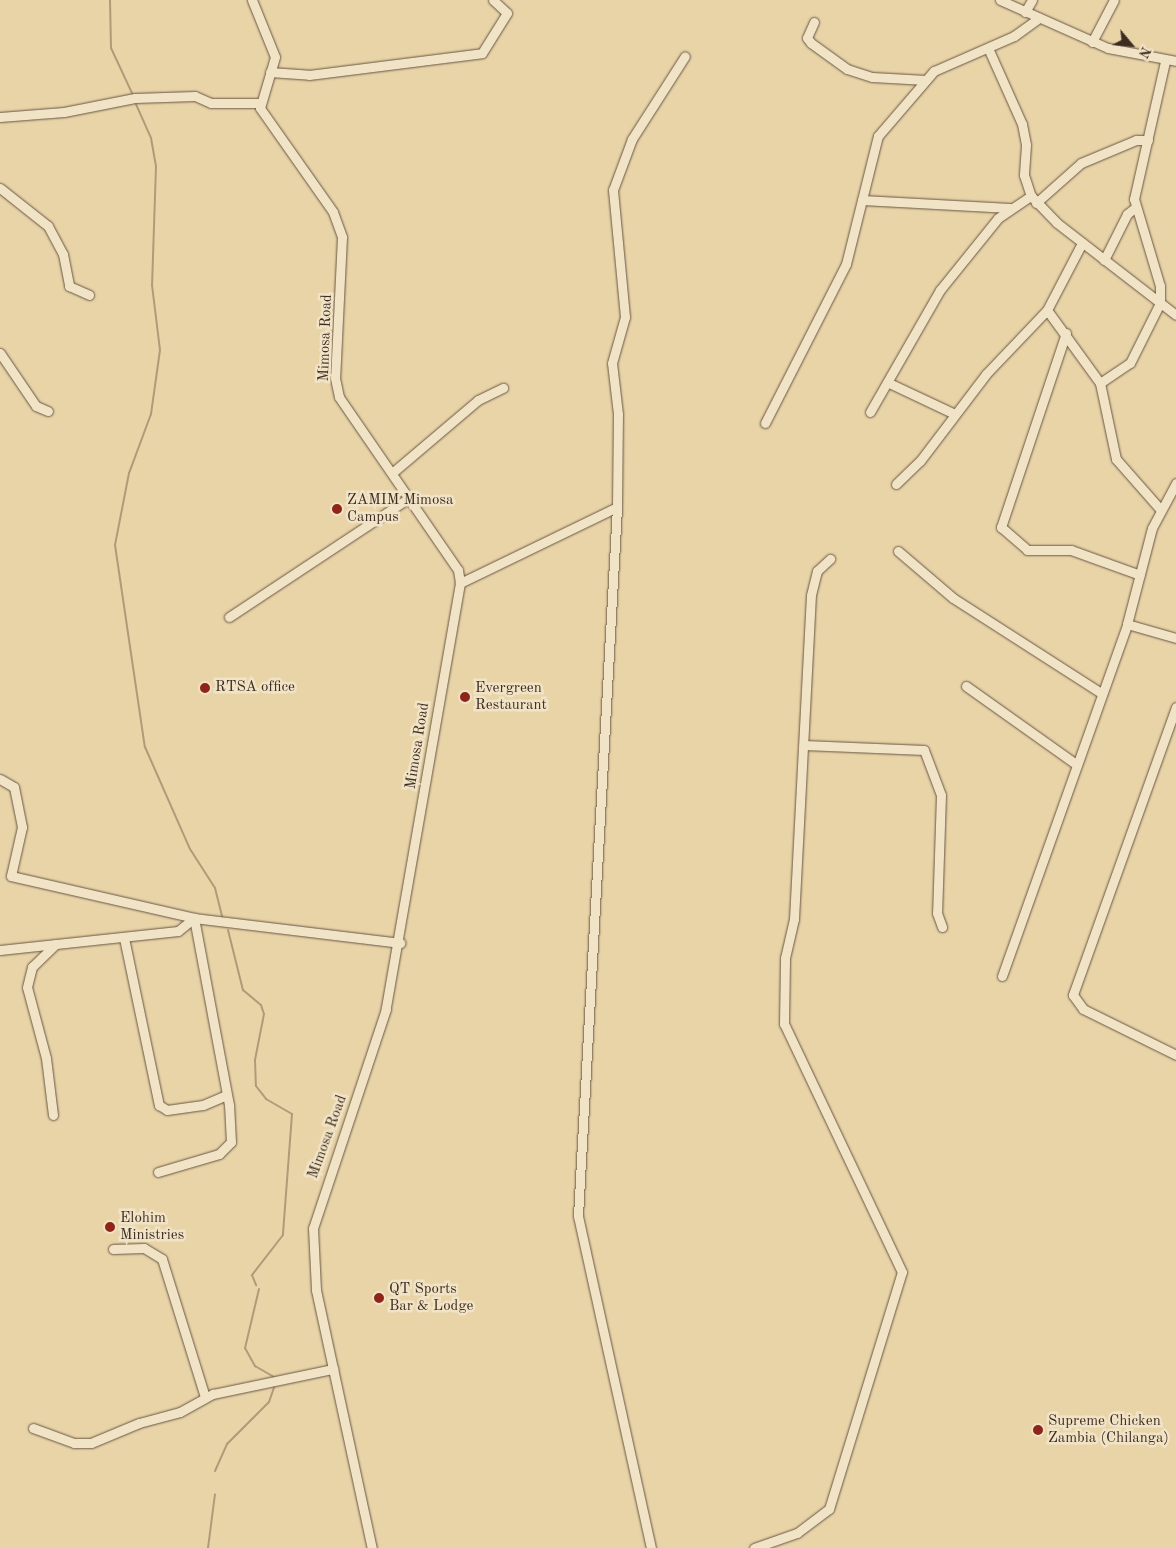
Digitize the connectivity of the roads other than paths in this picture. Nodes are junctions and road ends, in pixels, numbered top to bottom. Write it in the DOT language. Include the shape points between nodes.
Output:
graph roads {
  1 [pos="252,0"];
  2 [pos="493,0"];
  3 [pos="1000,0"];
  4 [pos="1032,0"];
  5 [pos="1114,0"];
  6 [pos="1026,12"];
  7 [pos="1039,18"];
  8 [pos="814,22"];
  9 [pos="1092,42"];
  10 [pos="988,48"];
  11 [pos="685,56"];
  12 [pos="1166,61"];
  13 [pos="1176,61"];
  14 [pos="270,72"];
  15 [pos="926,80"];
  16 [pos="259,103"];
  17 [pos="0,117"];
  18 [pos="1148,140"];
  19 [pos="0,188"];
  20 [pos="862,200"];
  21 [pos="1034,200"];
  22 [pos="1136,207"];
  23 [pos="1010,208"];
  24 [pos="1082,243"];
  25 [pos="1104,260"];
  26 [pos="89,295"];
  27 [pos="1160,303"];
  28 [pos="1047,310"];
  29 [pos="1176,315"];
  30 [pos="1066,333"];
  31 [pos="0,353"];
  32 [pos="889,382"];
  33 [pos="1100,383"];
  34 [pos="503,388"];
  35 [pos="48,411"];
  36 [pos="870,412"];
  37 [pos="955,414"];
  38 [pos="765,423"];
  39 [pos="392,473"];
  40 [pos="1176,483"];
  41 [pos="896,484"];
  42 [pos="410,497"];
  43 [pos="617,508"];
  44 [pos="1160,510"];
  45 [pos="898,551"];
  46 [pos="830,559"];
  47 [pos="1140,575"];
  48 [pos="460,583"];
  49 [pos="229,617"];
  50 [pos="1127,624"];
  51 [pos="1176,638"];
  52 [pos="966,686"];
  53 [pos="1101,693"];
  54 [pos="1176,706"];
  55 [pos="804,745"];
  56 [pos="1076,765"];
  57 [pos="0,779"];
  58 [pos="194,918"];
  59 [pos="942,927"];
  60 [pos="124,938"];
  61 [pos="56,943"];
  62 [pos="400,943"];
  63 [pos="0,950"];
  64 [pos="1002,976"];
  65 [pos="1176,1055"];
  66 [pos="224,1096"];
  67 [pos="53,1115"];
  68 [pos="158,1172"];
  69 [pos="113,1249"];
  70 [pos="333,1369"];
  71 [pos="205,1397"];
  72 [pos="33,1428"];
  73 [pos="372,1548"];
  74 [pos="651,1548"];
  75 [pos="754,1548"];
  1 -- 14 [label="street" via="274,46"];
  2 -- 14 [label="street" via="507,13 482,53 309,75"];
  3 -- 6 [label="street"];
  4 -- 6 [label="street"];
  5 -- 9 [label="street"];
  6 -- 7 [label="street"];
  7 -- 9 [label="street"];
  7 -- 10 [label="street"];
  8 -- 15 [label="street" via="807,38 810,44 847,69 867,77"];
  9 -- 12 [label="street"];
  10 -- 15 [label="street" via="948,62"];
  10 -- 21 [label="street" via="1022,124 1026,145 1024,175"];
  11 -- 43 [label="street" via="632,139 613,190 625,317 612,363 618,414"];
  12 -- 13 [label="street"];
  12 -- 18 [label="street"];
  14 -- 16 [label="street"];
  15 -- 20 [label="street" via="878,136"];
  16 -- 17 [label="street" via="210,103 194,96 135,98 64,112"];
  16 -- 39 [label="street, Mimosa Road" via="338,225 343,249 335,378 339,397"];
  18 -- 21 [label="street" via="1136,140 1081,163"];
  18 -- 22 [label="street" via="1134,199"];
  19 -- 26 [label="street" via="48,226 63,254 69,286"];
  20 -- 23 [label="street"];
  20 -- 38 [label="street" via="834,292"];
  21 -- 23 [label="street"];
  21 -- 24 [label="street"];
  22 -- 25 [label="street" via="1127,214"];
  22 -- 27 [label="street" via="1160,286"];
  23 -- 32 [label="street" via="935,296"];
  24 -- 25 [label="street"];
  24 -- 28 [label="street"];
  25 -- 27 [label="street"];
  27 -- 29 [label="street"];
  27 -- 33 [label="street" via="1130,363"];
  28 -- 30 [label="street"];
  28 -- 37 [label="street"];
  30 -- 33 [label="street"];
  30 -- 47 [label="street" via="1001,527 1027,550 1071,550"];
  31 -- 35 [label="street" via="36,406"];
  32 -- 36 [label="street"];
  32 -- 37 [label="street"];
  33 -- 44 [label="street" via="1116,459"];
  34 -- 39 [label="street" via="478,400"];
  37 -- 41 [label="street" via="920,461"];
  39 -- 42 [label="street, Mimosa Road"];
  40 -- 44 [label="street"];
  42 -- 48 [label="street, Mimosa Road" via="458,570"];
  42 -- 49 [label="street"];
  43 -- 48 [label="street"];
  43 -- 74 [label="street" via="578,1216"];
  44 -- 47 [label="street"];
  45 -- 53 [label="street" via="953,598"];
  46 -- 55 [label="street" via="817,571 811,595"];
  47 -- 50 [label="street"];
  48 -- 62 [label="street, Mimosa Road"];
  50 -- 51 [label="street"];
  50 -- 53 [label="street"];
  52 -- 56 [label="street"];
  53 -- 56 [label="street"];
  54 -- 65 [label="street" via="1073,995 1083,1009"];
  55 -- 59 [label="street" via="924,750 941,795 937,912"];
  55 -- 75 [label="street" via="794,919 785,958 784,1024 902,1272 829,1509 797,1532"];
  56 -- 64 [label="street"];
  57 -- 58 [label="street" via="14,787 22,827 11,876"];
  58 -- 60 [label="street" via="178,931"];
  58 -- 62 [label="street"];
  58 -- 66 [label="street"];
  60 -- 61 [label="street"];
  60 -- 66 [label="street" via="159,1105 167,1110 203,1105"];
  61 -- 63 [label="street"];
  61 -- 67 [label="street" via="32,967 26,987 46,1058"];
  62 -- 70 [label="street, Mimosa Road" via="381,1032 313,1228 312,1264"];
  66 -- 68 [label="street" via="231,1142 226,1149"];
  69 -- 71 [label="street" via="144,1248 162,1259"];
  70 -- 71 [label="street"];
  70 -- 73 [label="street, Mimosa Road"];
  71 -- 72 [label="street" via="180,1412 139,1422 90,1443 74,1443"];
}
